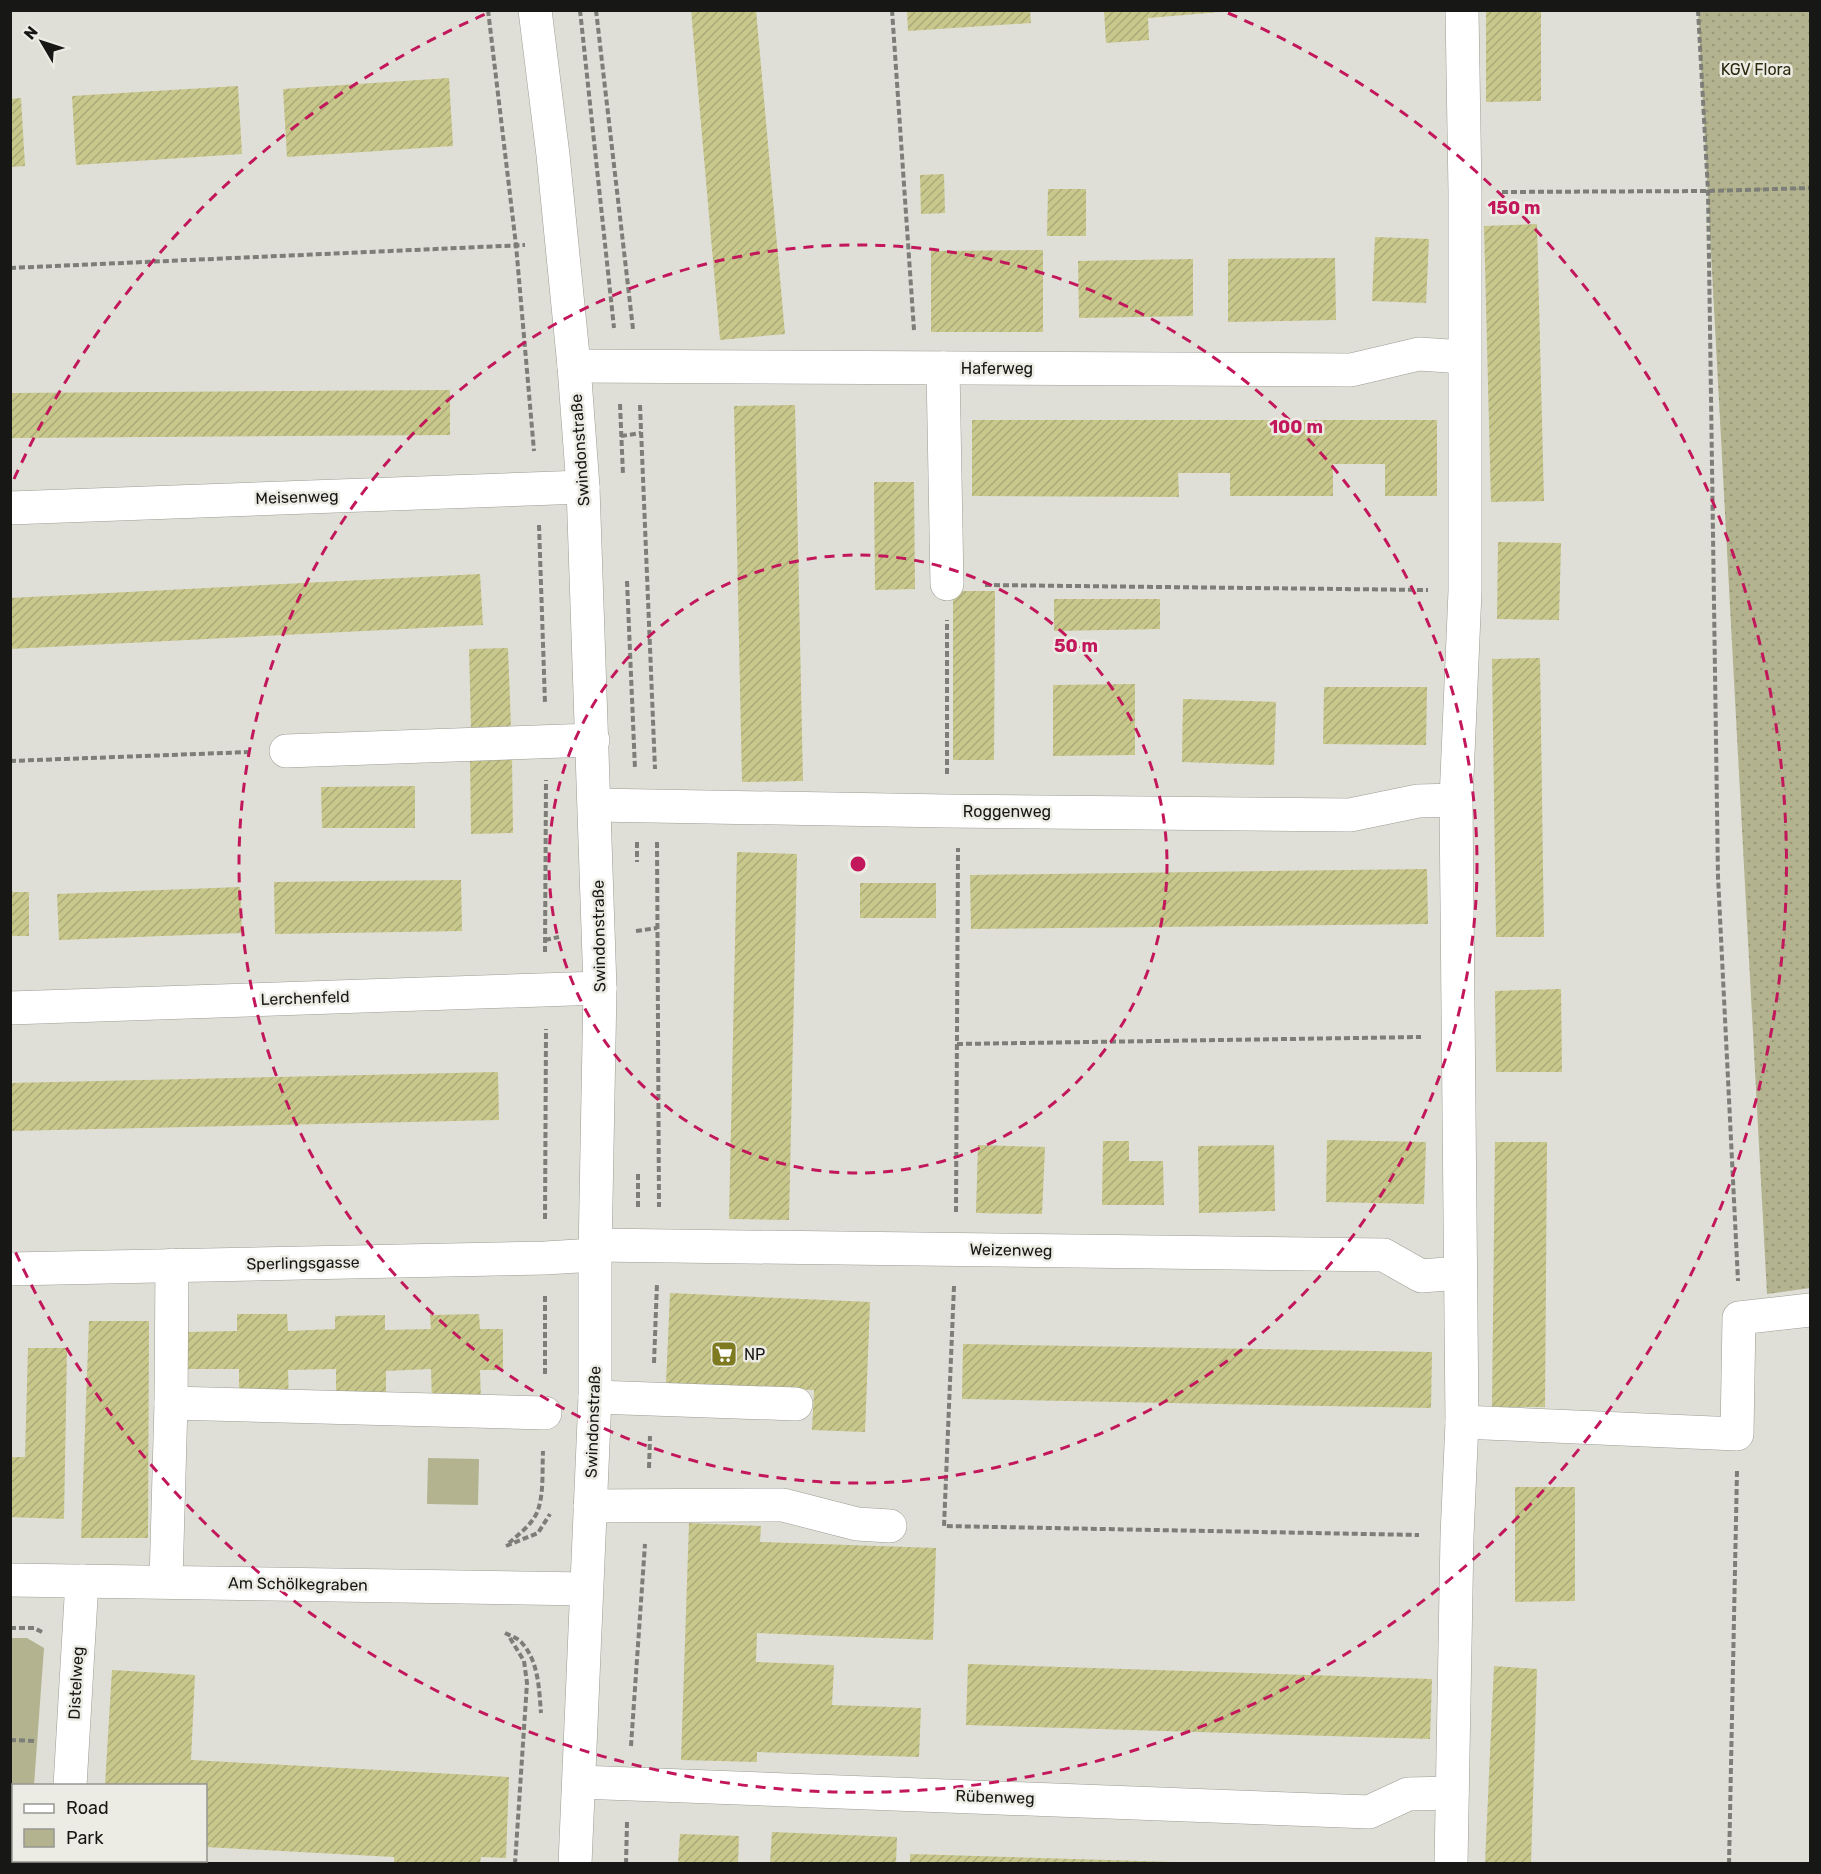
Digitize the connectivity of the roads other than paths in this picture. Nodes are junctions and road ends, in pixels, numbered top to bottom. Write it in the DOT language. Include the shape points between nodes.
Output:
graph roads {
  1 [pos="535,10"];
  2 [pos="1462,10"];
  3 [pos="1464,357"];
  4 [pos="574,366"];
  5 [pos="930,368"];
  6 [pos="584,487"];
  7 [pos="10,508"];
  8 [pos="947,584"];
  9 [pos="593,740"];
  10 [pos="286,751"];
  11 [pos="1456,800"];
  12 [pos="595,805"];
  13 [pos="600,988"];
  14 [pos="10,1008"];
  15 [pos="596,1250"];
  16 [pos="172,1265"];
  17 [pos="10,1269"];
  18 [pos="1460,1273"];
  19 [pos="1810,1310"];
  20 [pos="595,1397"];
  21 [pos="171,1404"];
  22 [pos="796,1404"];
  23 [pos="545,1413"];
  24 [pos="1462,1422"];
  25 [pos="590,1506"];
  26 [pos="890,1526"];
  27 [pos="10,1580"];
  28 [pos="82,1581"];
  29 [pos="166,1581"];
  30 [pos="586,1589"];
  31 [pos="579,1782"];
  32 [pos="70,1784"];
  33 [pos="1452,1793"];
  34 [pos="575,1863"];
  35 [pos="1451,1863"];
  1 -- 4 [label="street, Swindonstraße"];
  2 -- 3 [label="street"];
  3 -- 5 [label="street, Haferweg" via="1419,354 1351,370"];
  3 -- 11 [label="street" via="1464,591"];
  4 -- 5 [label="street, Haferweg"];
  4 -- 6 [label="street, Swindonstraße"];
  5 -- 8 [label="street"];
  6 -- 7 [label="street, Meisenweg"];
  6 -- 9 [label="street, Swindonstraße"];
  9 -- 10 [label="street"];
  9 -- 12 [label="street, Swindonstraße"];
  11 -- 12 [label="street, Roggenweg" via="1418,801 1350,814"];
  11 -- 18 [label="street"];
  12 -- 13 [label="street, Swindonstraße"];
  13 -- 14 [label="street, Lerchenfeld"];
  13 -- 15 [label="street, Swindonstraße"];
  15 -- 16 [label="street, Sperlingsgasse" via="545,1258"];
  15 -- 18 [label="street, Weizenweg" via="659,1246 1384,1255 1421,1276"];
  15 -- 20 [label="street, Swindonstraße"];
  16 -- 17 [label="street, Sperlingsgasse"];
  16 -- 21 [label="street"];
  18 -- 24 [label="street"];
  19 -- 24 [label="street" via="1739,1318 1737,1434"];
  20 -- 22 [label="street"];
  20 -- 25 [label="street, Swindonstraße"];
  21 -- 23 [label="street"];
  21 -- 29 [label="street"];
  24 -- 33 [label="street"];
  25 -- 26 [label="street" via="783,1506 857,1524"];
  25 -- 30 [label="street, Swindonstraße"];
  27 -- 28 [label="street, Am Schölkegraben"];
  28 -- 29 [label="street, Am Schölkegraben"];
  28 -- 32 [label="street, Distelweg"];
  29 -- 30 [label="street, Am Schölkegraben"];
  30 -- 31 [label="street, Swindonstraße"];
  31 -- 33 [label="street, Rübenweg" via="1369,1812 1408,1794"];
  31 -- 34 [label="street, Swindonstraße"];
  33 -- 35 [label="street"];
}
